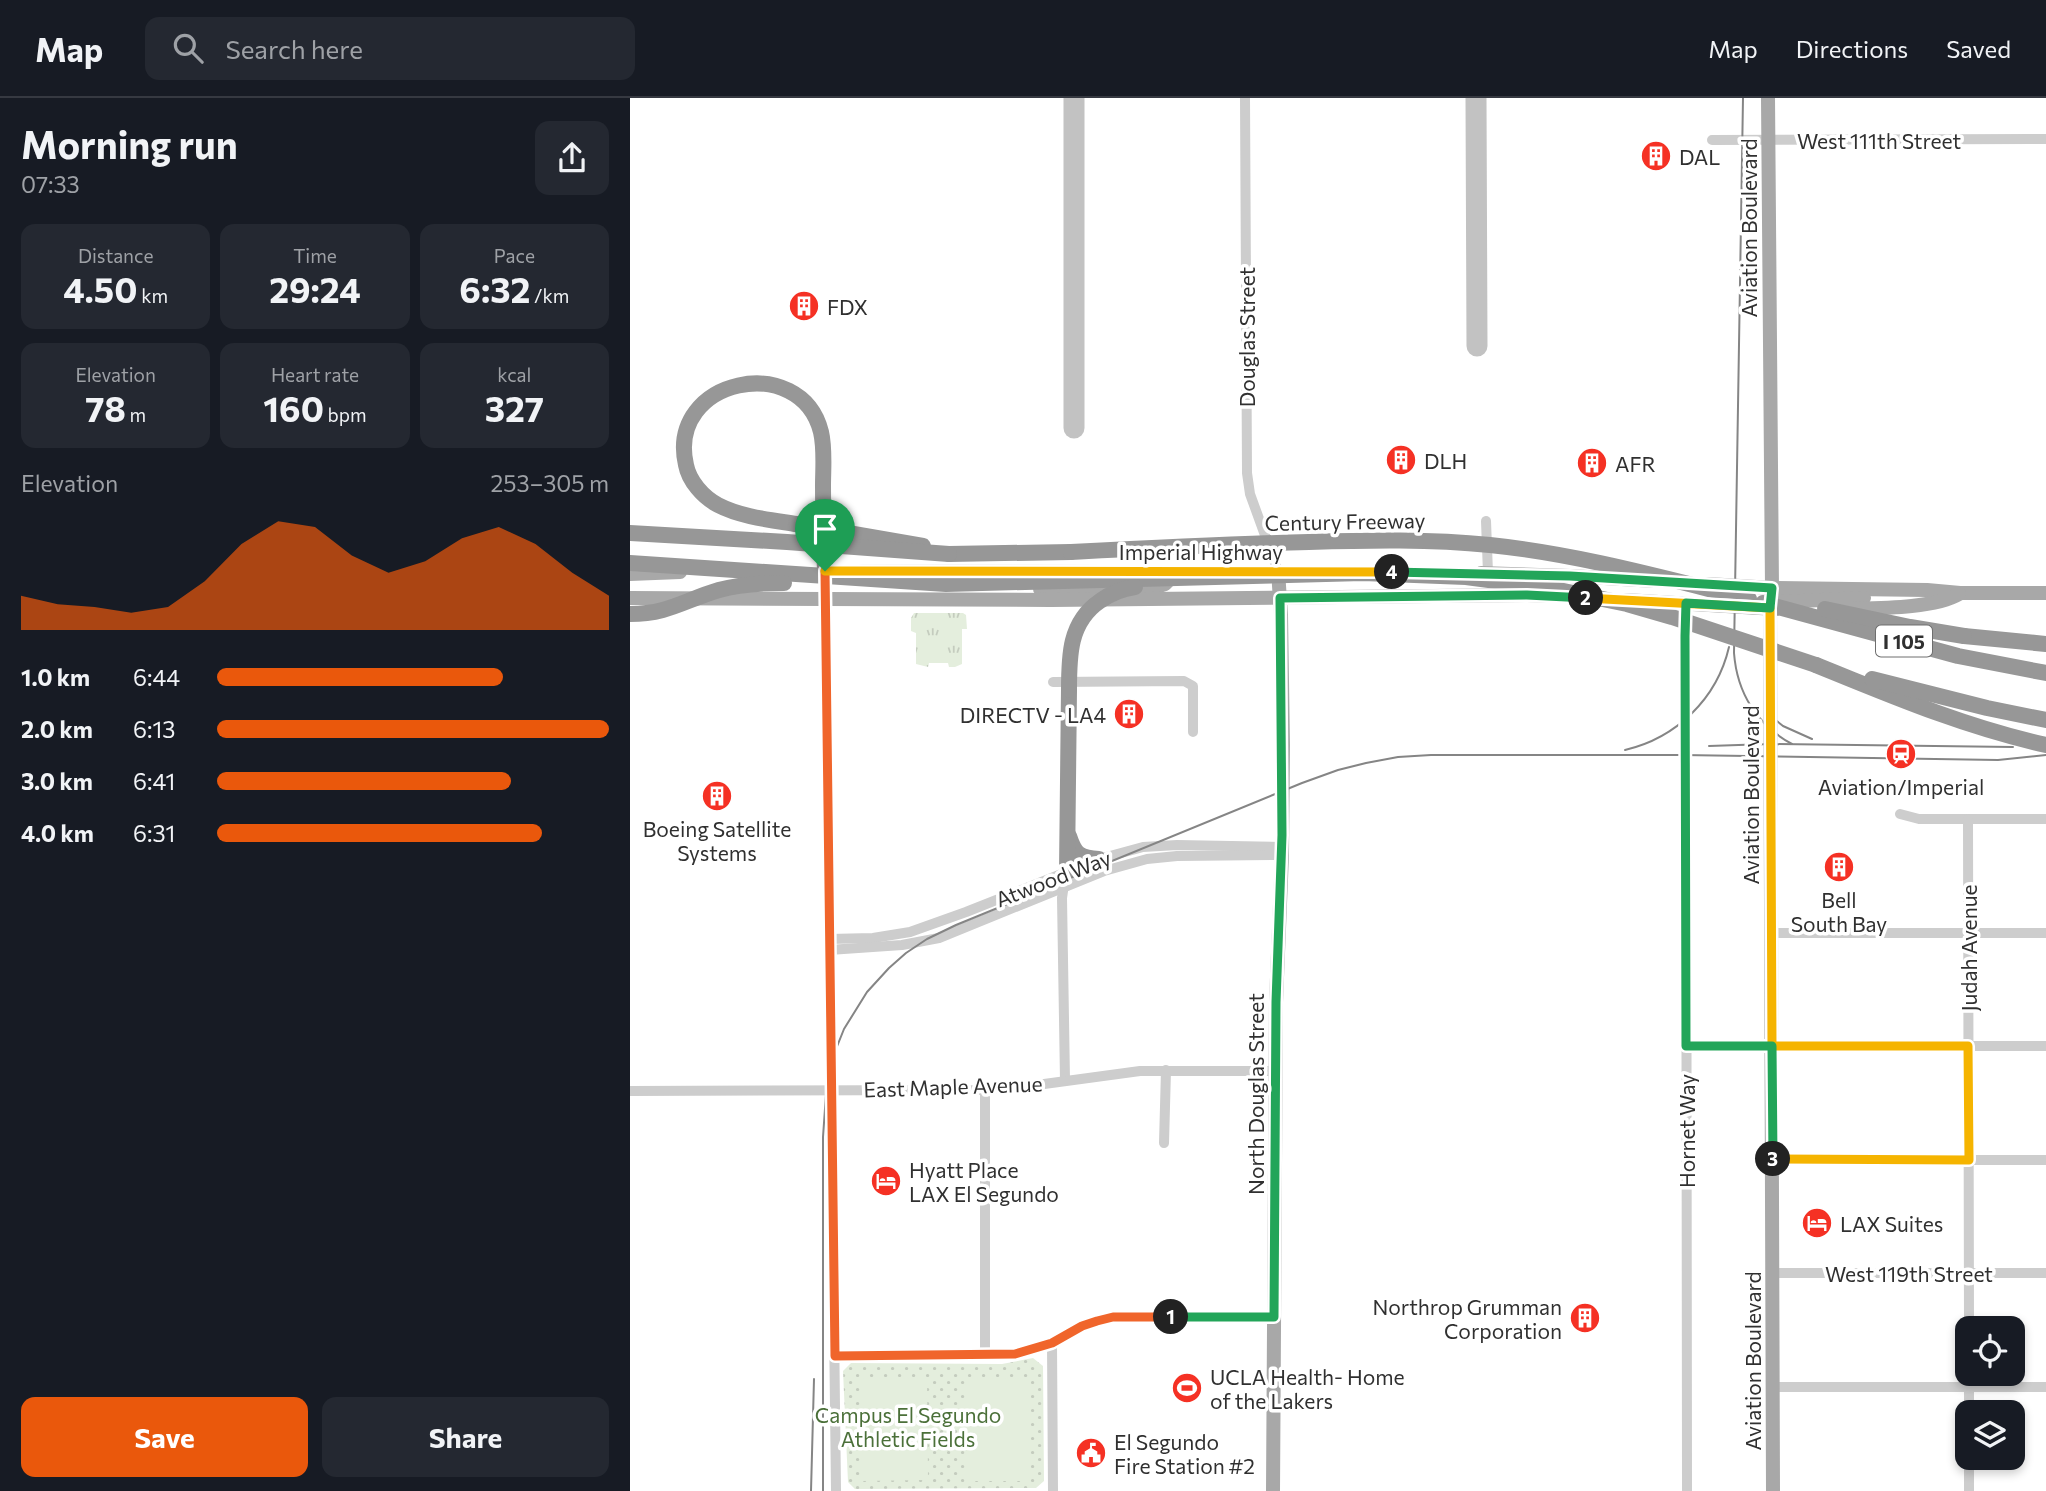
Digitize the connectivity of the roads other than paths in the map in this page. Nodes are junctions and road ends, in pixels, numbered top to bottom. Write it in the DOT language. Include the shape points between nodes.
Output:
graph roads {
  1 [pos="1245,98"];
  2 [pos="1769,98"];
  3 [pos="2046,139"];
  4 [pos="1712,140"];
  5 [pos="1768,140"];
  6 [pos="1486,521"];
  7 [pos="630,533"];
  8 [pos="949,554"];
  9 [pos="630,563"];
  10 [pos="825,571"];
  11 [pos="1278,571"];
  12 [pos="1051,573"];
  13 [pos="1488,573"];
  14 [pos="630,574"];
  15 [pos="1182,575"];
  16 [pos="1613,578"];
  17 [pos="946,584"];
  18 [pos="1772,588"];
  19 [pos="1927,590"];
  20 [pos="1961,593"];
  21 [pos="2046,593"];
  22 [pos="1051,595"];
  23 [pos="1484,595"];
  24 [pos="630,598"];
  25 [pos="826,598"];
  26 [pos="1280,598"];
  27 [pos="1686,603"];
  28 [pos="1767,606"];
  29 [pos="630,614"];
  30 [pos="2046,643"];
  31 [pos="1816,665"];
  32 [pos="2046,673"];
  33 [pos="1053,682"];
  34 [pos="2046,720"];
  35 [pos="1193,732"];
  36 [pos="2046,745"];
  37 [pos="1899,814"];
  38 [pos="1968,819"];
  39 [pos="2046,819"];
  40 [pos="1068,834"];
  41 [pos="1282,851"];
  42 [pos="1099,859"];
  43 [pos="1065,879"];
  44 [pos="1772,933"];
  45 [pos="1968,933"];
  46 [pos="2046,933"];
  47 [pos="829,944"];
  48 [pos="1686,1046"];
  49 [pos="1772,1046"];
  50 [pos="1968,1046"];
  51 [pos="2046,1046"];
  52 [pos="1166,1070"];
  53 [pos="1276,1071"];
  54 [pos="1065,1080"];
  55 [pos="985,1089"];
  56 [pos="630,1091"];
  57 [pos="831,1091"];
  58 [pos="1164,1143"];
  59 [pos="1773,1160"];
  60 [pos="1969,1160"];
  61 [pos="2046,1160"];
  62 [pos="1772,1273"];
  63 [pos="1969,1273"];
  64 [pos="2046,1273"];
  65 [pos="1969,1316"];
  66 [pos="1274,1317"];
  67 [pos="1052,1343"];
  68 [pos="985,1355"];
  69 [pos="835,1356"];
  70 [pos="1772,1387"];
  71 [pos="1969,1387"];
  72 [pos="2046,1387"];
  73 [pos="1969,1400"];
  74 [pos="1969,1470"];
  75 [pos="836,1491"];
  76 [pos="1053,1491"];
  77 [pos="1273,1491"];
  78 [pos="1687,1491"];
  79 [pos="1773,1491"];
  80 [pos="1969,1491"];
  1 -- 11 [label="street, Douglas Street" via="1247,473"];
  2 -- 5 [label="main road, Aviation Boulevard"];
  3 -- 5 [label="street, West 111th Street"];
  4 -- 5 [label="street, West 111th Street"];
  5 -- 18 [label="main road, Aviation Boulevard"];
  6 -- 13 [label="street"];
  7 -- 8 [label="highway, Century Freeway / I 105, bridge"];
  8 -- 10 [label="highway, bridge" via="915,543 763,519 718,505 694,484 683,454 688,424 711,396 747,383 766,384 799,397 811,411 821,431 823,452"];
  8 -- 28 [label="highway, Century Freeway / I 105, bridge" via="1443,541 1562,555"];
  9 -- 17 [label="highway, I 105, bridge"];
  10 -- 12 [label="main road, Imperial Highway"];
  10 -- 14 [label="main road, Imperial Highway"];
  10 -- 25 [label="street"];
  11 -- 13 [label="main road, Imperial Highway"];
  11 -- 15 [label="main road, Imperial Highway"];
  11 -- 26 [label="main road, North Douglas Street"];
  12 -- 15 [label="main road, Imperial Highway"];
  12 -- 22 [label="street"];
  13 -- 16 [label="main road, Imperial Highway"];
  15 -- 17 [label="highway, I 105, bridge"];
  15 -- 22 [label="main road" via="1150,589"];
  15 -- 31 [label="highway, I 105, bridge" via="1363,573 1510,582 1638,607"];
  15 -- 40 [label="highway, bridge" via="1115,591 1082,617 1071,642 1069,662"];
  16 -- 18 [label="main road, Imperial Highway"];
  16 -- 23 [label="main road" via="1497,586"];
  17 -- 29 [label="highway, bridge" via="751,584 716,591 663,612"];
  18 -- 19 [label="main road, Imperial Highway"];
  18 -- 28 [label="main road, Aviation Boulevard"];
  19 -- 20 [label="main road"];
  19 -- 28 [label="main road" via="1912,596"];
  20 -- 21 [label="main road"];
  20 -- 28 [label="main road" via="1947,601 1884,608"];
  22 -- 25 [label="main road"];
  22 -- 26 [label="main road"];
  23 -- 26 [label="main road"];
  23 -- 27 [label="main road"];
  24 -- 25 [label="main road"];
  25 -- 47 [label="street"];
  26 -- 41 [label="main road, North Douglas Street"];
  27 -- 28 [label="main road"];
  27 -- 48 [label="street, Hornet Way"];
  28 -- 30 [label="highway, bridge" via="1800,604 1964,636"];
  28 -- 32 [label="highway, Century Freeway / I 105, bridge" via="1958,656"];
  28 -- 44 [label="main road, Aviation Boulevard"];
  31 -- 34 [label="highway, I 105"];
  31 -- 36 [label="highway" via="1933,712"];
  33 -- 35 [label="street" via="1184,681 1193,686"];
  37 -- 38 [label="street"];
  38 -- 39 [label="street"];
  38 -- 45 [label="street, Judah Avenue"];
  40 -- 42 [label="highway" via="1078,854"];
  40 -- 43 [label="highway"];
  41 -- 42 [label="street, Atwood Way" via="1162,845"];
  41 -- 43 [label="street, Atwood Way" via="1161,857"];
  41 -- 53 [label="main road, North Douglas Street"];
  42 -- 43 [label="street, Atwood Way"];
  43 -- 47 [label="street, Atwood Way" via="910,932"];
  43 -- 47 [label="street, Atwood Way" via="939,938 902,945"];
  43 -- 54 [label="street"];
  44 -- 45 [label="street"];
  44 -- 49 [label="main road, Aviation Boulevard"];
  45 -- 46 [label="street"];
  45 -- 50 [label="street, Judah Avenue"];
  47 -- 57 [label="street"];
  48 -- 49 [label="street"];
  48 -- 78 [label="street, Hornet Way"];
  49 -- 50 [label="street"];
  49 -- 59 [label="main road, Aviation Boulevard"];
  50 -- 51 [label="street"];
  50 -- 60 [label="street, Judah Avenue"];
  52 -- 53 [label="street, East Maple Avenue"];
  52 -- 54 [label="street, East Maple Avenue"];
  52 -- 58 [label="street"];
  53 -- 66 [label="main road, North Douglas Street"];
  54 -- 55 [label="street, East Maple Avenue"];
  55 -- 57 [label="street, East Maple Avenue"];
  55 -- 68 [label="street"];
  56 -- 57 [label="street, East Maple Avenue"];
  57 -- 69 [label="street"];
  59 -- 60 [label="street"];
  59 -- 62 [label="main road, Aviation Boulevard"];
  60 -- 61 [label="street"];
  60 -- 63 [label="street, Judah Avenue"];
  62 -- 63 [label="street, West 119th Street"];
  62 -- 70 [label="main road, Aviation Boulevard"];
  63 -- 64 [label="street, West 119th Street"];
  63 -- 65 [label="street, Judah Avenue"];
  66 -- 67 [label="street" via="1113,1317 1082,1326"];
  66 -- 77 [label="main road, North Douglas Street"];
  67 -- 68 [label="street" via="1015,1354"];
  67 -- 76 [label="street"];
  68 -- 69 [label="street"];
  69 -- 75 [label="street"];
  70 -- 71 [label="street"];
  70 -- 79 [label="main road, Aviation Boulevard"];
  71 -- 72 [label="street"];
  71 -- 73 [label="street"];
  74 -- 80 [label="street"];
}
